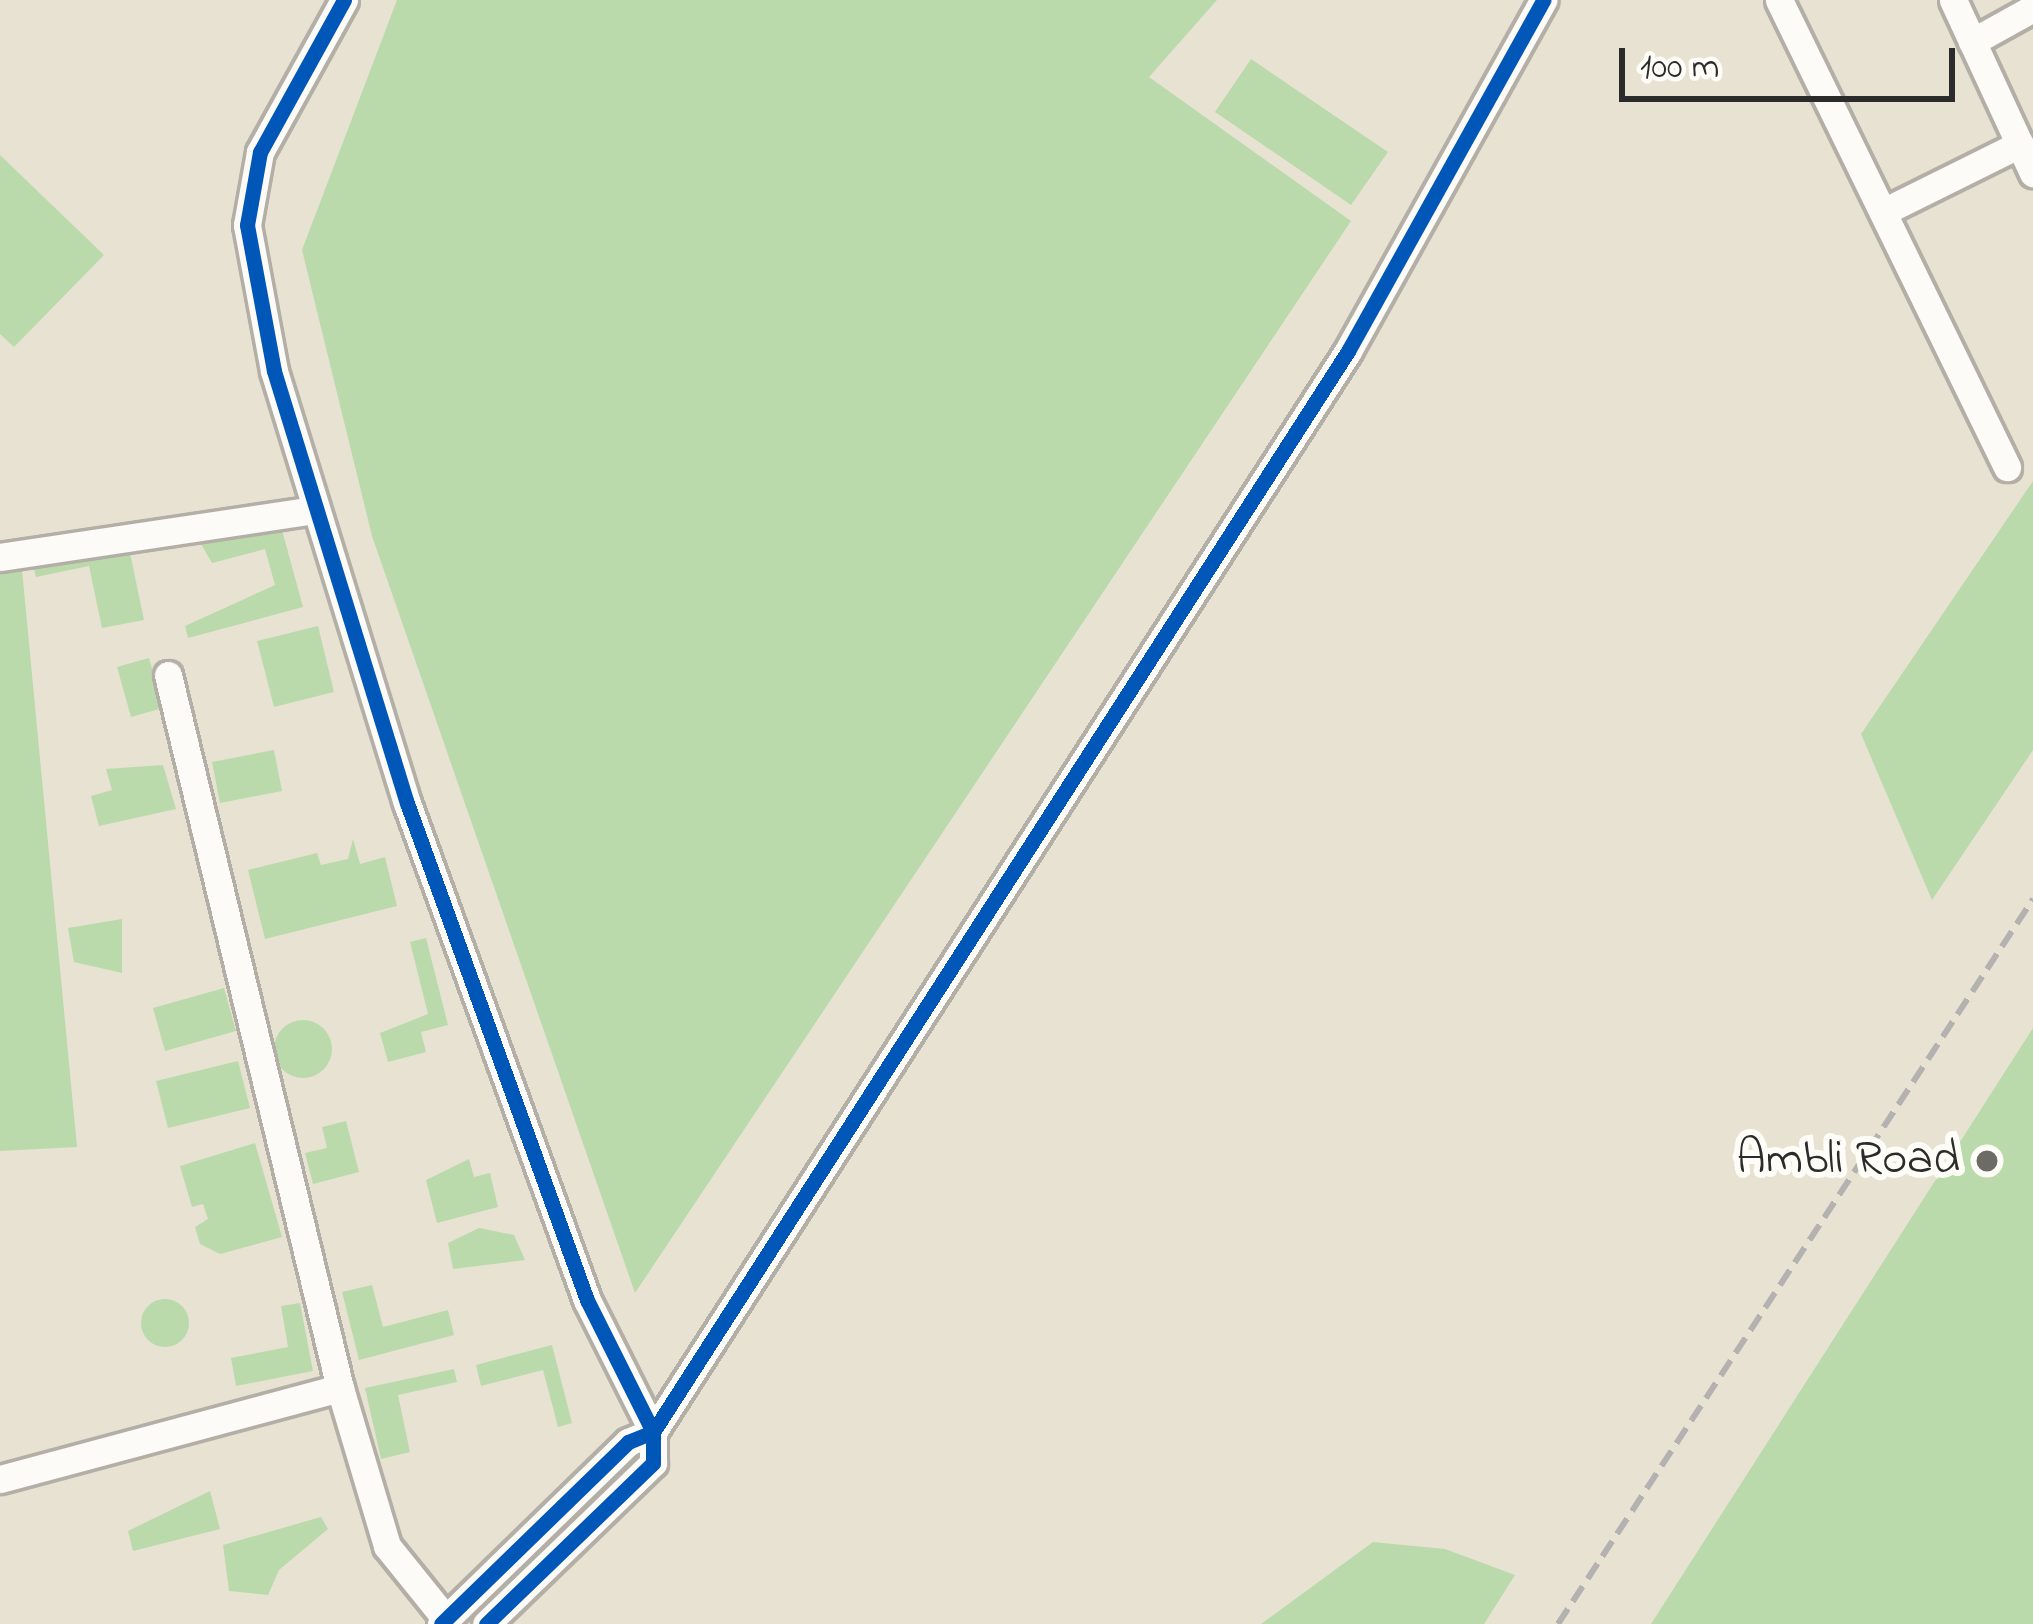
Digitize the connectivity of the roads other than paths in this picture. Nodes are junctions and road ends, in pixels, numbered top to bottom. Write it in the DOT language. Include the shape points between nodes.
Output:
graph roads {
  1 [pos="344,0"];
  2 [pos="1544,0"];
  3 [pos="1779,0"];
  4 [pos="1953,0"];
  5 [pos="2033,8"];
  6 [pos="1972,42"];
  7 [pos="2020,144"];
  8 [pos="2033,173"];
  9 [pos="1882,212"];
  10 [pos="2007,467"];
  11 [pos="314,510"];
  12 [pos="0,557"];
  13 [pos="169,675"];
  14 [pos="340,1388"];
  15 [pos="653,1432"];
  16 [pos="0,1479"];
  17 [pos="444,1621"];
  18 [pos="486,1624"];
  1 -- 11 [label="street" via="260,152 247,225"];
  2 -- 15 [label="street" via="1348,351"];
  3 -- 9 [label="street"];
  4 -- 6 [label="street"];
  5 -- 6 [label="street"];
  6 -- 7 [label="street"];
  7 -- 8 [label="street"];
  7 -- 9 [label="street"];
  9 -- 10 [label="street"];
  11 -- 12 [label="street"];
  11 -- 15 [label="street" via="587,1300"];
  13 -- 14 [label="street"];
  14 -- 16 [label="street"];
  14 -- 17 [label="street" via="387,1546"];
  15 -- 17 [label="street" via="628,1442"];
  15 -- 18 [label="street" via="653,1463"];
}
